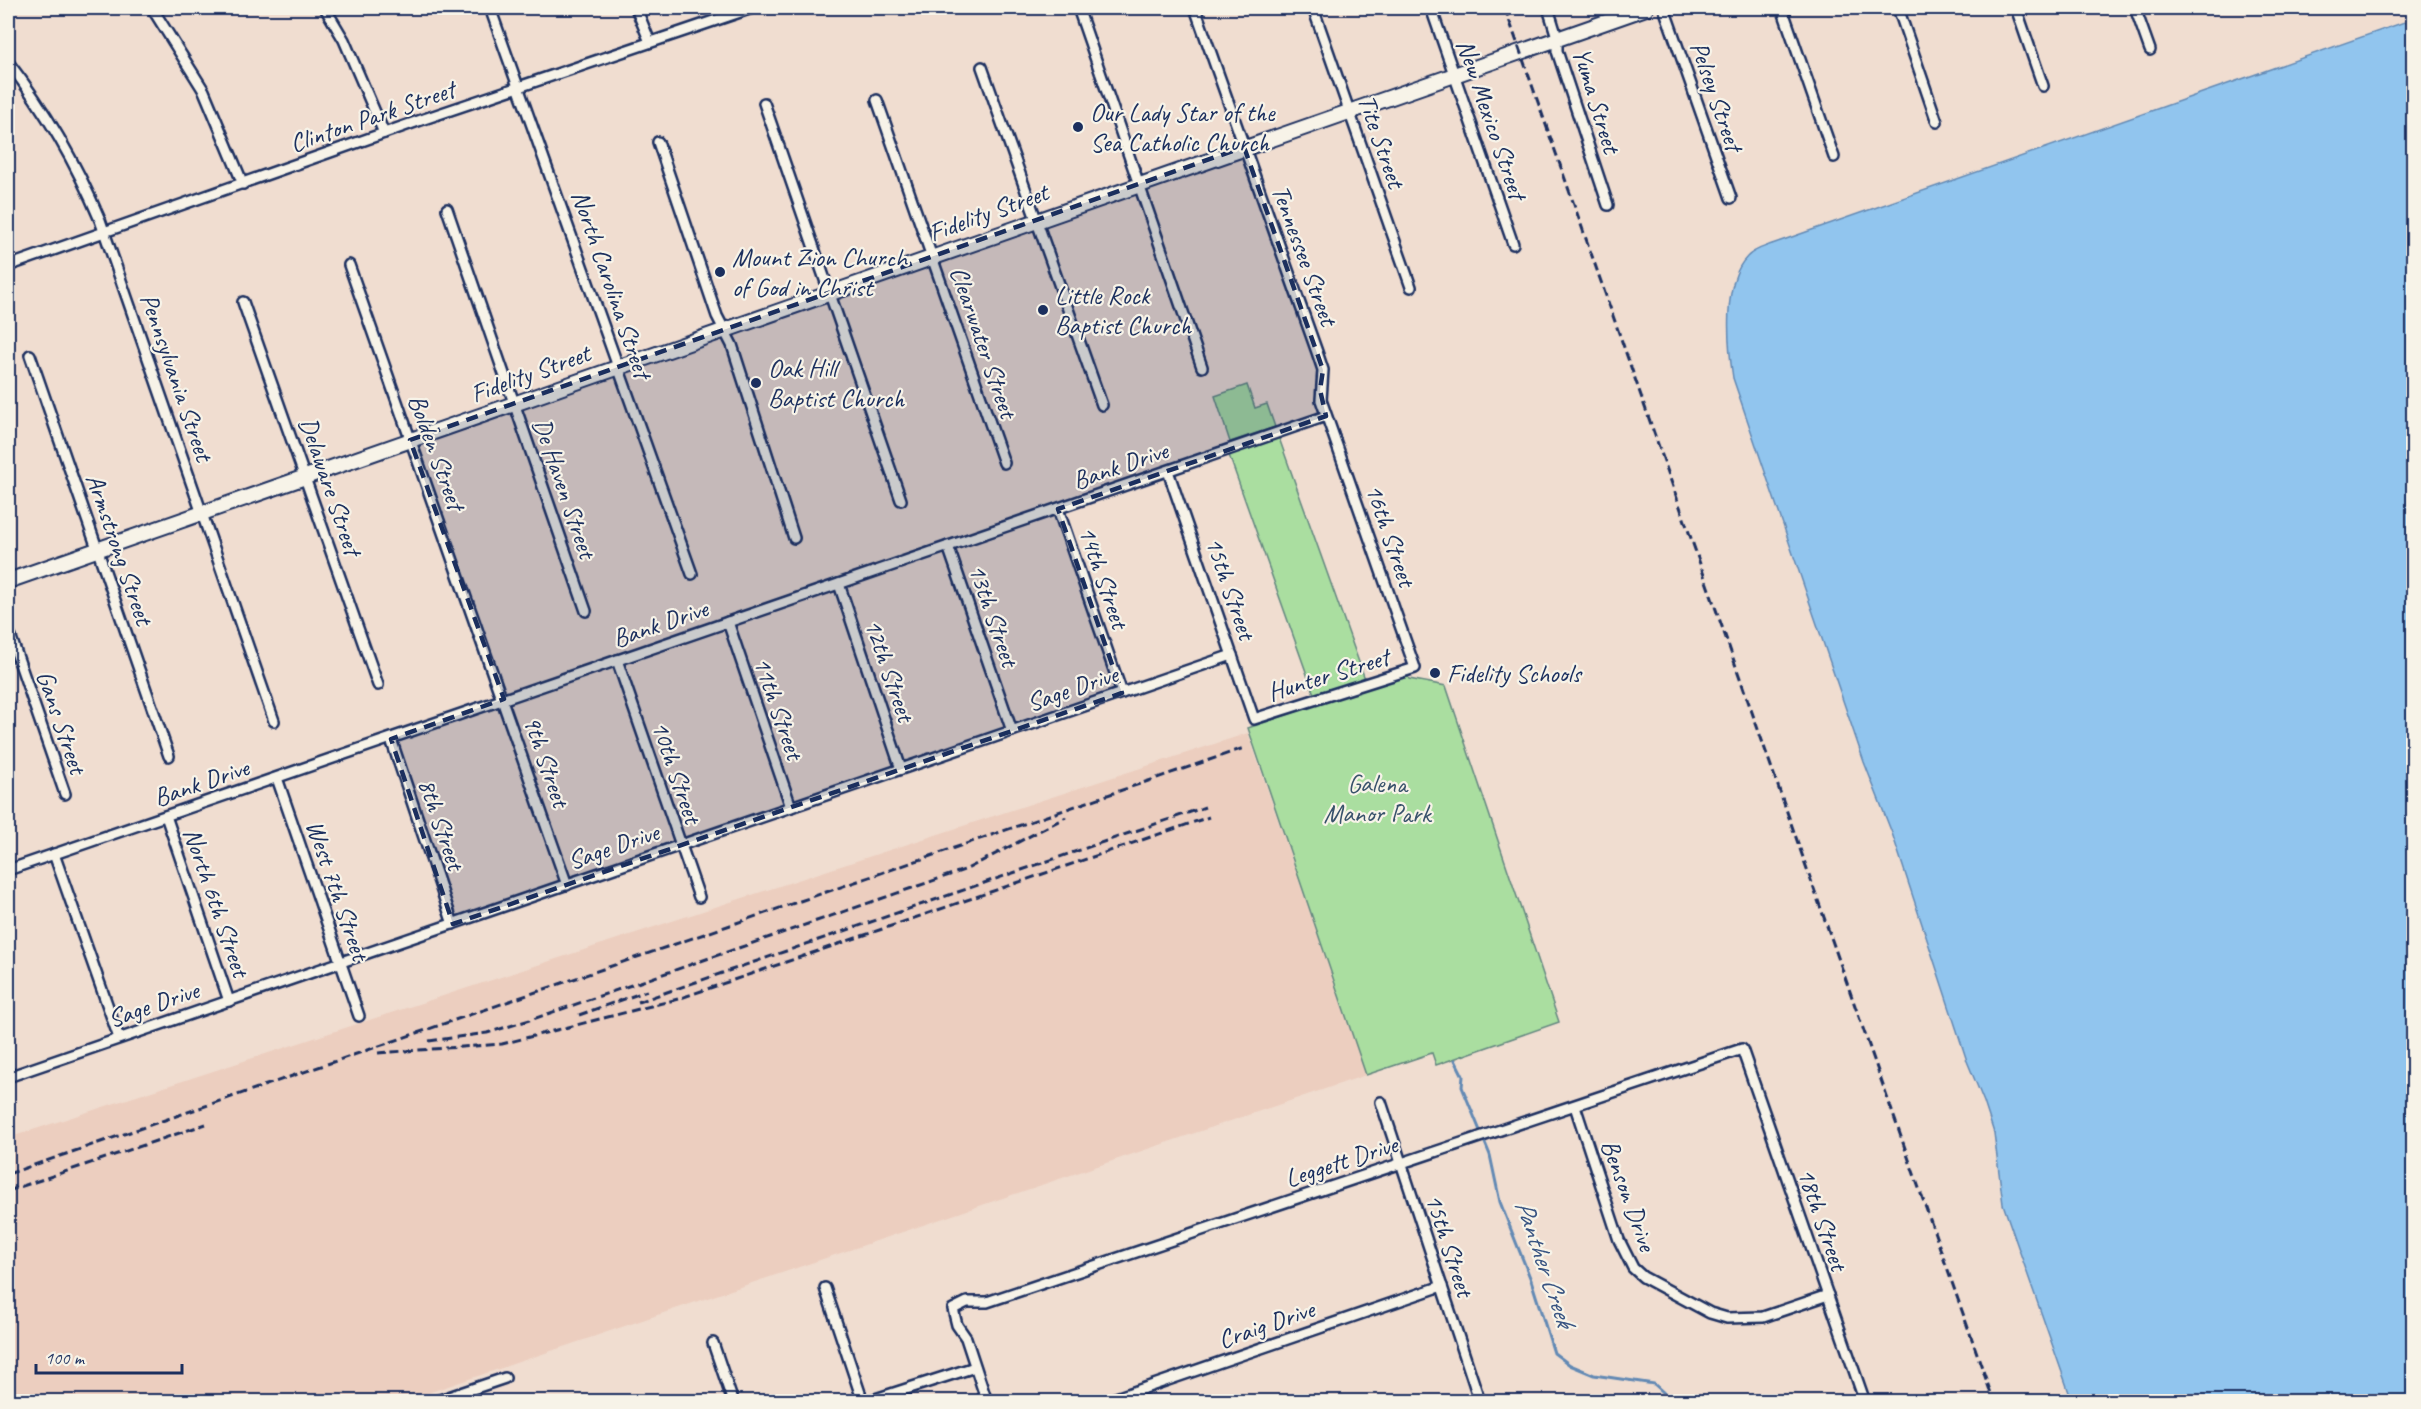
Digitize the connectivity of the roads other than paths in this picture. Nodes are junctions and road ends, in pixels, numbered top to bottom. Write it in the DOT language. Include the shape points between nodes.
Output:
graph roads {
  1 [pos="152,8"];
  2 [pos="325,8"];
  3 [pos="490,8"];
  4 [pos="636,8"];
  5 [pos="752,8"];
  6 [pos="1078,8"];
  7 [pos="1195,8"];
  8 [pos="1313,8"];
  9 [pos="1431,8"];
  10 [pos="1548,8"];
  11 [pos="1646,8"];
  12 [pos="1664,8"];
  13 [pos="1782,8"];
  14 [pos="1898,8"];
  15 [pos="2016,8"];
  16 [pos="2135,8"];
  17 [pos="1557,37"];
  18 [pos="650,42"];
  19 [pos="2151,50"];
  20 [pos="8,62"];
  21 [pos="982,67"];
  22 [pos="1455,76"];
  23 [pos="519,86"];
  24 [pos="2043,86"];
  25 [pos="877,100"];
  26 [pos="764,104"];
  27 [pos="1350,112"];
  28 [pos="1937,122"];
  29 [pos="384,133"];
  30 [pos="658,142"];
  31 [pos="1244,147"];
  32 [pos="1834,157"];
  33 [pos="243,184"];
  34 [pos="1140,185"];
  35 [pos="1731,198"];
  36 [pos="1608,205"];
  37 [pos="447,209"];
  38 [pos="1036,220"];
  39 [pos="104,232"];
  40 [pos="1513,244"];
  41 [pos="932,258"];
  42 [pos="348,265"];
  43 [pos="8,266"];
  44 [pos="1411,287"];
  45 [pos="828,294"];
  46 [pos="243,302"];
  47 [pos="724,331"];
  48 [pos="30,355"];
  49 [pos="618,366"];
  50 [pos="1202,367"];
  51 [pos="514,404"];
  52 [pos="1102,405"];
  53 [pos="1326,416"];
  54 [pos="410,441"];
  55 [pos="1004,463"];
  56 [pos="1168,471"];
  57 [pos="305,477"];
  58 [pos="901,500"];
  59 [pos="1058,509"];
  60 [pos="202,512"];
  61 [pos="794,538"];
  62 [pos="948,546"];
  63 [pos="97,549"];
  64 [pos="692,574"];
  65 [pos="8,581"];
  66 [pos="839,584"];
  67 [pos="586,611"];
  68 [pos="728,622"];
  69 [pos="8,629"];
  70 [pos="487,652"];
  71 [pos="1232,655"];
  72 [pos="617,660"];
  73 [pos="1415,668"];
  74 [pos="378,685"];
  75 [pos="1122,693"];
  76 [pos="504,699"];
  77 [pos="1254,719"];
  78 [pos="274,721"];
  79 [pos="1012,731"];
  80 [pos="391,739"];
  81 [pos="170,756"];
  82 [pos="901,769"];
  83 [pos="277,778"];
  84 [pos="64,794"];
  85 [pos="791,807"];
  86 [pos="166,816"];
  87 [pos="680,845"];
  88 [pos="54,854"];
  89 [pos="8,870"];
  90 [pos="567,885"];
  91 [pos="699,897"];
  92 [pos="453,924"];
  93 [pos="340,962"];
  94 [pos="229,1001"];
  95 [pos="359,1016"];
  96 [pos="119,1038"];
  97 [pos="1742,1049"];
  98 [pos="8,1075"];
  99 [pos="1382,1102"];
  100 [pos="1575,1106"];
  101 [pos="1401,1163"];
  102 [pos="1442,1286"];
  103 [pos="825,1288"];
  104 [pos="1828,1295"];
  105 [pos="712,1343"];
  106 [pos="975,1366"];
  107 [pos="505,1378"];
  108 [pos="434,1401"];
  109 [pos="733,1401"];
  110 [pos="865,1401"];
  111 [pos="987,1401"];
  112 [pos="1104,1401"];
  113 [pos="1480,1401"];
  114 [pos="1865,1401"];
  1 -- 33 [label="street" via="204,91"];
  2 -- 29 [label="street" via="344,40"];
  3 -- 23 [label="street, North Carolina Street"];
  4 -- 18 [label="street"];
  5 -- 18 [label="street, Clinton Park Street"];
  6 -- 34 [label="street"];
  7 -- 31 [label="street, Tennessee Street"];
  8 -- 27 [label="street, Tite Street"];
  9 -- 22 [label="street, New Mexico Street"];
  10 -- 17 [label="street, Yuma Street"];
  11 -- 17 [label="main road, Fidelity Street"];
  12 -- 35 [label="street, Pelsey Street"];
  13 -- 32 [label="street"];
  14 -- 28 [label="street"];
  15 -- 24 [label="street"];
  16 -- 19 [label="street"];
  17 -- 22 [label="main road, Fidelity Street"];
  17 -- 36 [label="street, Yuma Street" via="1557,51"];
  18 -- 23 [label="street, Clinton Park Street"];
  20 -- 39 [label="street, Pennsylvania Street" via="71,156"];
  21 -- 38 [label="street"];
  22 -- 27 [label="main road, Fidelity Street"];
  22 -- 40 [label="street, New Mexico Street"];
  23 -- 29 [label="street, Clinton Park Street"];
  23 -- 49 [label="street, North Carolina Street"];
  25 -- 41 [label="street, Clearwater Street"];
  26 -- 45 [label="street"];
  27 -- 31 [label="main road, Fidelity Street"];
  27 -- 44 [label="street, Tite Street"];
  29 -- 33 [label="street, Clinton Park Street"];
  30 -- 47 [label="street"];
  31 -- 34 [label="main road, Fidelity Street"];
  31 -- 53 [label="street, Tennessee Street" via="1323,370 1321,400"];
  33 -- 39 [label="street, Clinton Park Street"];
  34 -- 38 [label="main road, Fidelity Street"];
  34 -- 50 [label="street"];
  37 -- 51 [label="street, De Haven Street"];
  38 -- 41 [label="main road, Fidelity Street"];
  38 -- 52 [label="street"];
  39 -- 43 [label="street, Clinton Park Street"];
  39 -- 60 [label="street, Pennsylvania Street"];
  41 -- 45 [label="main road, Fidelity Street"];
  41 -- 55 [label="street, Clearwater Street"];
  42 -- 54 [label="street, Bolden Street"];
  45 -- 47 [label="main road, Fidelity Street"];
  45 -- 58 [label="street"];
  46 -- 57 [label="street, Delaware Street"];
  47 -- 49 [label="main road, Fidelity Street"];
  47 -- 61 [label="street" via="732,345"];
  48 -- 63 [label="street, Armstrong Street"];
  49 -- 51 [label="main road, Fidelity Street"];
  49 -- 64 [label="street, North Carolina Street"];
  51 -- 54 [label="main road, Fidelity Street"];
  51 -- 67 [label="street, De Haven Street"];
  53 -- 56 [label="street, Bank Drive"];
  53 -- 73 [label="street, 16th Street"];
  54 -- 57 [label="main road, Fidelity Street"];
  54 -- 70 [label="street, Bolden Street"];
  56 -- 59 [label="street, Bank Drive"];
  56 -- 71 [label="street, 15th Street"];
  57 -- 60 [label="main road, Fidelity Street"];
  57 -- 74 [label="street, Delaware Street"];
  59 -- 62 [label="street, Bank Drive"];
  59 -- 75 [label="street, 14th Street"];
  60 -- 63 [label="main road, Fidelity Street"];
  60 -- 78 [label="street, Pennsylvania Street"];
  62 -- 66 [label="street, Bank Drive"];
  62 -- 79 [label="street, 13th Street"];
  63 -- 65 [label="main road, Fidelity Street"];
  63 -- 81 [label="street, Armstrong Street"];
  66 -- 68 [label="street, Bank Drive"];
  66 -- 82 [label="street, 12th Street"];
  68 -- 72 [label="street, Bank Drive"];
  68 -- 85 [label="street, 11th Street"];
  69 -- 84 [label="street, Gans Street"];
  70 -- 76 [label="street, 9th Street"];
  71 -- 75 [label="street, Sage Drive"];
  71 -- 77 [label="street, 15th Street"];
  72 -- 76 [label="street, Bank Drive"];
  72 -- 87 [label="street, 10th Street"];
  73 -- 77 [label="street, Hunter Street"];
  75 -- 79 [label="street, Sage Drive"];
  76 -- 80 [label="street, Bank Drive"];
  76 -- 90 [label="street, 9th Street"];
  79 -- 82 [label="street, Sage Drive"];
  80 -- 83 [label="street, Bank Drive"];
  80 -- 92 [label="street, 8th Street"];
  82 -- 85 [label="street, Sage Drive"];
  83 -- 86 [label="street, Bank Drive"];
  83 -- 93 [label="street, West 7th Street"];
  85 -- 87 [label="street, Sage Drive"];
  86 -- 88 [label="street, Bank Drive"];
  86 -- 94 [label="street, North 6th Street"];
  87 -- 90 [label="street, Sage Drive"];
  87 -- 91 [label="street, 10th Street"];
  88 -- 89 [label="street, Bank Drive"];
  88 -- 96 [label="street"];
  90 -- 92 [label="street, Sage Drive"];
  92 -- 93 [label="street, Sage Drive"];
  93 -- 94 [label="street, Sage Drive"];
  93 -- 95 [label="street, West 7th Street"];
  94 -- 96 [label="street, Sage Drive"];
  96 -- 98 [label="street, Sage Drive"];
  97 -- 100 [label="street, Leggett Drive"];
  97 -- 104 [label="street, 18th Street"];
  99 -- 101 [label="street, 15th Street"];
  100 -- 101 [label="street, Leggett Drive"];
  100 -- 104 [label="street, Benson Drive" via="1619,1240 1642,1277 1699,1308 1727,1318 1762,1317"];
  101 -- 102 [label="street, 15th Street"];
  101 -- 106 [label="street, Leggett Drive" via="987,1302 967,1302 953,1309"];
  102 -- 112 [label="street, Craig Drive"];
  102 -- 113 [label="street, 15th Street"];
  103 -- 110 [label="street"];
  104 -- 114 [label="street, 18th Street"];
  105 -- 109 [label="street"];
  106 -- 110 [label="street"];
  106 -- 111 [label="street"];
  107 -- 108 [label="street"];
}
